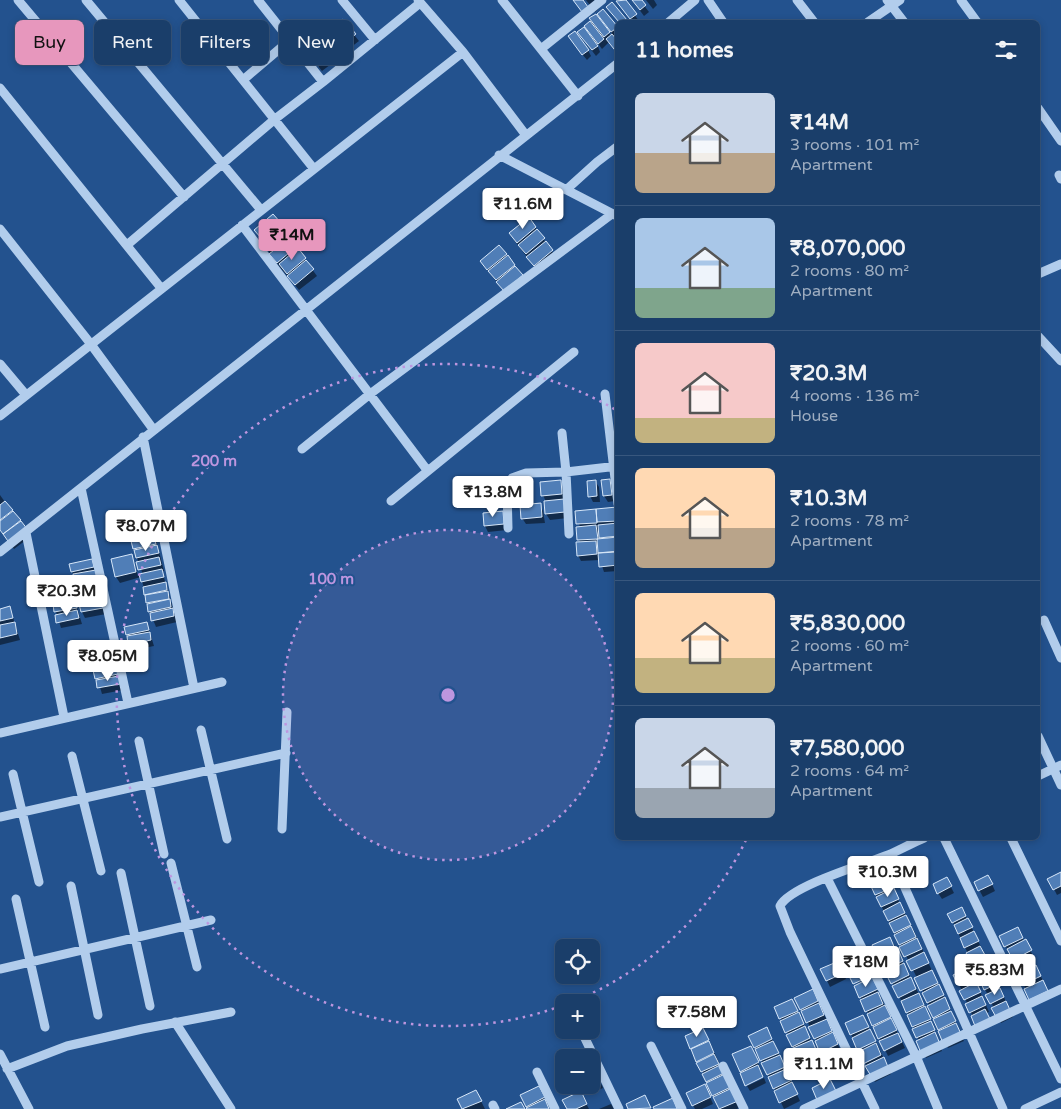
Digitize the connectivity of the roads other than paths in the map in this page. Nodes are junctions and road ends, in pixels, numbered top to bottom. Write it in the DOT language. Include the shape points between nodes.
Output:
graph roads {
  1 [pos="18,0"];
  2 [pos="86,0"];
  3 [pos="179,0"];
  4 [pos="258,0"];
  5 [pos="342,0"];
  6 [pos="502,0"];
  7 [pos="602,0"];
  8 [pos="695,0"];
  9 [pos="708,0"];
  10 [pos="797,0"];
  11 [pos="900,0"];
  12 [pos="961,0"];
  13 [pos="419,1"];
  14 [pos="890,3"];
  15 [pos="671,20"];
  16 [pos="722,20"];
  17 [pos="812,20"];
  18 [pos="870,20"];
  19 [pos="903,20"];
  20 [pos="976,20"];
  21 [pos="279,26"];
  22 [pos="375,40"];
  23 [pos="279,49"];
  24 [pos="541,49"];
  25 [pos="463,52"];
  26 [pos="310,65"];
  27 [pos="615,65"];
  28 [pos="243,80"];
  29 [pos="323,82"];
  30 [pos="0,88"];
  31 [pos="578,96"];
  32 [pos="1040,111"];
  33 [pos="275,120"];
  34 [pos="526,134"];
  35 [pos="1061,141"];
  36 [pos="615,148"];
  37 [pos="499,155"];
  38 [pos="223,164"];
  39 [pos="314,168"];
  40 [pos="566,190"];
  41 [pos="184,197"];
  42 [pos="260,210"];
  43 [pos="615,215"];
  44 [pos="242,225"];
  45 [pos="0,229"];
  46 [pos="127,245"];
  47 [pos="1061,264"];
  48 [pos="1040,273"];
  49 [pos="162,288"];
  50 [pos="305,310"];
  51 [pos="1040,338"];
  52 [pos="90,343"];
  53 [pos="574,352"];
  54 [pos="1061,361"];
  55 [pos="0,364"];
  56 [pos="370,394"];
  57 [pos="605,394"];
  58 [pos="26,395"];
  59 [pos="0,416"];
  60 [pos="153,429"];
  61 [pos="562,433"];
  62 [pos="143,437"];
  63 [pos="302,449"];
  64 [pos="615,459"];
  65 [pos="615,466"];
  66 [pos="427,470"];
  67 [pos="566,472"];
  68 [pos="81,488"];
  69 [pos="391,501"];
  70 [pos="508,528"];
  71 [pos="26,533"];
  72 [pos="569,534"];
  73 [pos="1,548"];
  74 [pos="1044,620"];
  75 [pos="1061,658"];
  76 [pos="222,682"];
  77 [pos="194,688"];
  78 [pos="128,703"];
  79 [pos="287,712"];
  80 [pos="64,717"];
  81 [pos="201,730"];
  82 [pos="0,732"];
  83 [pos="1040,739"];
  84 [pos="138,742"];
  85 [pos="286,754"];
  86 [pos="72,756"];
  87 [pos="1057,766"];
  88 [pos="211,770"];
  89 [pos="13,774"];
  90 [pos="1040,775"];
  91 [pos="148,784"];
  92 [pos="1061,785"];
  93 [pos="83,799"];
  94 [pos="21,812"];
  95 [pos="0,817"];
  96 [pos="282,829"];
  97 [pos="227,839"];
  98 [pos="920,840"];
  99 [pos="945,840"];
  100 [pos="1013,840"];
  101 [pos="164,854"];
  102 [pos="890,854"];
  103 [pos="171,863"];
  104 [pos="101,871"];
  105 [pos="121,873"];
  106 [pos="827,878"];
  107 [pos="38,882"];
  108 [pos="71,886"];
  109 [pos="16,899"];
  110 [pos="211,920"];
  111 [pos="186,926"];
  112 [pos="135,938"];
  113 [pos="1061,941"];
  114 [pos="84,950"];
  115 [pos="30,962"];
  116 [pos="197,967"];
  117 [pos="0,970"];
  118 [pos="1061,989"];
  119 [pos="1025,1005"];
  120 [pos="150,1006"];
  121 [pos="231,1012"];
  122 [pos="98,1015"];
  123 [pos="175,1022"];
  124 [pos="45,1027"];
  125 [pos="970,1031"];
  126 [pos="585,1039"];
  127 [pos="651,1046"];
  128 [pos="0,1054"];
  129 [pos="916,1056"];
  130 [pos="723,1066"];
  131 [pos="7,1069"];
  132 [pos="538,1072"];
  133 [pos="1061,1079"];
  134 [pos="862,1082"];
  135 [pos="1061,1092"];
  136 [pos="808,1108"];
  137 [pos="29,1109"];
  138 [pos="231,1109"];
  139 [pos="555,1109"];
  140 [pos="619,1109"];
  141 [pos="682,1109"];
  142 [pos="744,1109"];
  143 [pos="875,1109"];
  144 [pos="938,1109"];
  145 [pos="1003,1109"];
  146 [pos="1025,1109"];
  1 -- 41 [label="street"];
  2 -- 38 [label="street"];
  3 -- 28 [label="street"];
  4 -- 21 [label="street"];
  5 -- 22 [label="street"];
  6 -- 24 [label="street"];
  7 -- 24 [label="street"];
  8 -- 15 [label="street"];
  9 -- 16 [label="street"];
  10 -- 17 [label="street"];
  11 -- 14 [label="street"];
  12 -- 20 [label="street"];
  13 -- 22 [label="street"];
  13 -- 25 [label="street"];
  14 -- 18 [label="street"];
  14 -- 19 [label="street"];
  22 -- 29 [label="street"];
  23 -- 28 [label="street"];
  24 -- 31 [label="street"];
  25 -- 34 [label="street"];
  25 -- 39 [label="street"];
  26 -- 29 [label="street"];
  27 -- 31 [label="street"];
  28 -- 33 [label="street"];
  29 -- 33 [label="street"];
  30 -- 46 [label="street"];
  31 -- 34 [label="street"];
  32 -- 35 [label="street"];
  33 -- 38 [label="street"];
  33 -- 39 [label="street"];
  34 -- 37 [label="street"];
  36 -- 40 [label="street"];
  37 -- 40 [label="street"];
  37 -- 50 [label="street"];
  38 -- 41 [label="street"];
  38 -- 42 [label="street"];
  39 -- 42 [label="street"];
  40 -- 43 [label="street"];
  41 -- 46 [label="street"];
  42 -- 44 [label="street"];
  43 -- 56 [label="street"];
  44 -- 49 [label="street"];
  44 -- 50 [label="street"];
  45 -- 52 [label="street"];
  46 -- 49 [label="street"];
  47 -- 48 [label="street"];
  49 -- 52 [label="street"];
  50 -- 56 [label="street"];
  50 -- 60 [label="street"];
  51 -- 54 [label="street"];
  52 -- 58 [label="street"];
  52 -- 60 [label="street"];
  53 -- 66 [label="street"];
  55 -- 58 [label="street"];
  56 -- 63 [label="street"];
  56 -- 66 [label="street"];
  57 -- 64 [label="street"];
  58 -- 59 [label="street"];
  60 -- 62 [label="street"];
  61 -- 67 [label="street"];
  62 -- 68 [label="street"];
  62 -- 77 [label="street"];
  65 -- 67 [label="street"];
  66 -- 69 [label="street"];
  67 -- 70 [label="street" via="526,473 512,478 508,489"];
  67 -- 72 [label="street"];
  68 -- 71 [label="street"];
  68 -- 78 [label="street"];
  71 -- 73 [label="street"];
  71 -- 80 [label="street"];
  74 -- 75 [label="street"];
  76 -- 77 [label="street"];
  77 -- 78 [label="street"];
  78 -- 80 [label="street"];
  79 -- 85 [label="street"];
  80 -- 82 [label="street"];
  81 -- 88 [label="street"];
  83 -- 87 [label="street"];
  84 -- 91 [label="street"];
  85 -- 88 [label="street"];
  85 -- 96 [label="street"];
  86 -- 93 [label="street"];
  87 -- 90 [label="street"];
  87 -- 92 [label="street"];
  88 -- 91 [label="street"];
  88 -- 97 [label="street"];
  89 -- 94 [label="street"];
  91 -- 93 [label="street"];
  91 -- 101 [label="street"];
  93 -- 94 [label="street"];
  93 -- 104 [label="street"];
  94 -- 95 [label="street"];
  94 -- 107 [label="street"];
  98 -- 102 [label="street"];
  99 -- 119 [label="street"];
  100 -- 113 [label="street"];
  102 -- 106 [label="street"];
  102 -- 125 [label="street"];
  103 -- 111 [label="street"];
  105 -- 112 [label="street"];
  106 -- 129 [label="street"];
  106 -- 134 [label="street" via="789,896 780,906"];
  108 -- 114 [label="street"];
  109 -- 115 [label="street"];
  110 -- 111 [label="street"];
  111 -- 112 [label="street"];
  111 -- 116 [label="street"];
  112 -- 114 [label="street"];
  112 -- 120 [label="street"];
  114 -- 115 [label="street"];
  114 -- 122 [label="street"];
  115 -- 117 [label="street"];
  115 -- 124 [label="street"];
  118 -- 119 [label="street"];
  119 -- 125 [label="street"];
  119 -- 133 [label="street"];
  121 -- 123 [label="street"];
  123 -- 131 [label="street" via="67,1046"];
  123 -- 138 [label="street"];
  125 -- 129 [label="street"];
  125 -- 145 [label="street"];
  126 -- 140 [label="street"];
  127 -- 141 [label="street"];
  128 -- 131 [label="street"];
  129 -- 134 [label="street"];
  129 -- 144 [label="street"];
  130 -- 142 [label="street"];
  131 -- 137 [label="street"];
  132 -- 139 [label="street"];
  134 -- 136 [label="street"];
  134 -- 143 [label="street"];
  135 -- 146 [label="street"];
}
